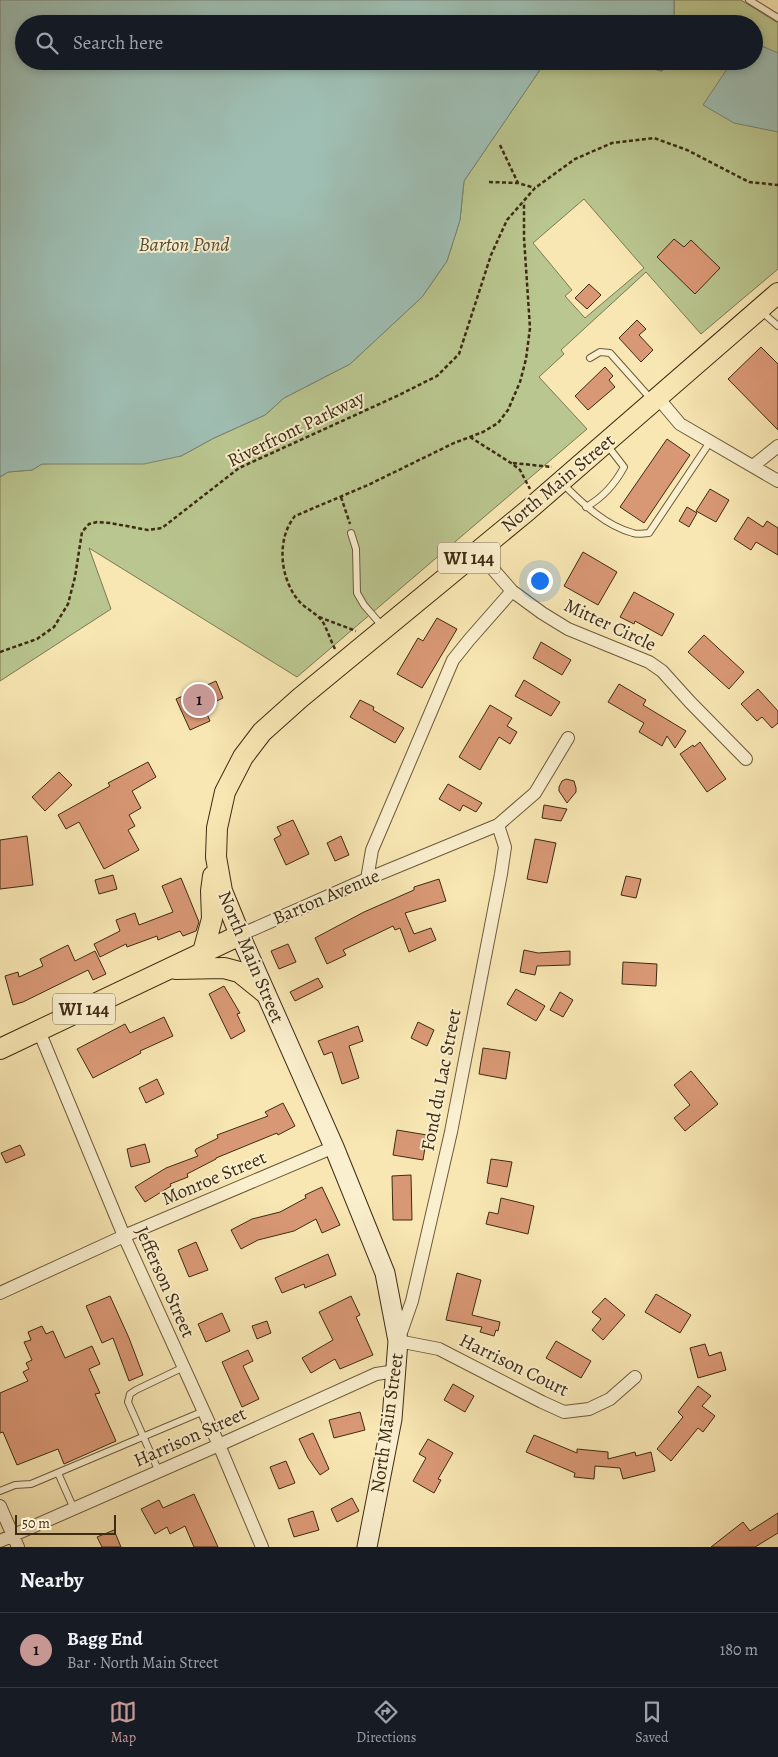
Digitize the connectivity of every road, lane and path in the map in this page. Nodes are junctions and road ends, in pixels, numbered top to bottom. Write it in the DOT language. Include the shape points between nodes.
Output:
graph roads {
  1 [pos="749,0"];
  2 [pos="778,18"];
  3 [pos="500,145"];
  4 [pos="489,182"];
  5 [pos="518,183"];
  6 [pos="778,185"];
  7 [pos="535,188"];
  8 [pos="524,201"];
  9 [pos="778,293"];
  10 [pos="759,310"];
  11 [pos="778,326"];
  12 [pos="590,358"];
  13 [pos="656,400"];
  14 [pos="470,437"];
  15 [pos="710,442"];
  16 [pos="606,443"];
  17 [pos="778,446"];
  18 [pos="511,463"];
  19 [pos="753,466"];
  20 [pos="568,476"];
  21 [pos="778,481"];
  22 [pos="342,497"];
  23 [pos="537,502"];
  24 [pos="586,507"];
  25 [pos="351,533"];
  26 [pos="476,552"];
  27 [pos="512,591"];
  28 [pos="318,616"];
  29 [pos="378,633"];
  30 [pos="0,652"];
  31 [pos="341,664"];
  32 [pos="568,738"];
  33 [pos="746,759"];
  34 [pos="498,825"];
  35 [pos="216,857"];
  36 [pos="367,879"];
  37 [pos="240,935"];
  38 [pos="203,952"];
  39 [pos="168,969"];
  40 [pos="265,993"];
  41 [pos="39,1031"];
  42 [pos="0,1049"];
  43 [pos="334,1148"];
  44 [pos="124,1236"];
  45 [pos="0,1293"];
  46 [pos="398,1341"];
  47 [pos="184,1367"];
  48 [pos="396,1372"];
  49 [pos="635,1377"];
  50 [pos="204,1411"];
  51 [pos="143,1437"];
  52 [pos="220,1445"];
  53 [pos="159,1472"];
  54 [pos="58,1473"];
  55 [pos="0,1492"];
  56 [pos="0,1506"];
  57 [pos="74,1509"];
  58 [pos="0,1541"];
  59 [pos="15,1541"];
  60 [pos="262,1547"];
  61 [pos="367,1547"];
  1 -- 2 [label="lane"];
  3 -- 5 [label="path"];
  4 -- 5 [label="path"];
  5 -- 7 [label="path"];
  6 -- 7 [label="path, Riverfront Parkway" via="749,182 687,150 654,138 612,143 575,159"];
  7 -- 8 [label="path, Riverfront Parkway"];
  8 -- 14 [label="path" via="530,328 526,359 508,410 498,423"];
  8 -- 30 [label="path, Riverfront Parkway" via="507,220 491,255 460,354 437,376 239,468 162,528 148,530 110,523 89,524 82,532 68,604 54,627 37,639"];
  9 -- 10 [label="main road, North Main Street / WI 144"];
  10 -- 11 [label="lane"];
  10 -- 13 [label="main road, North Main Street / WI 144"];
  12 -- 13 [label="lane" via="600,352 610,353"];
  13 -- 15 [label="street" via="680,424"];
  13 -- 16 [label="main road, North Main Street / WI 144"];
  14 -- 18 [label="path"];
  14 -- 22 [label="path"];
  15 -- 19 [label="street"];
  15 -- 24 [label="lane" via="648,533 634,534"];
  16 -- 20 [label="main road, North Main Street / WI 144"];
  16 -- 24 [label="lane" via="624,467 602,495"];
  17 -- 19 [label="street"];
  18 -- 20 [label="path"];
  18 -- 23 [label="path" via="520,470"];
  19 -- 21 [label="street"];
  20 -- 23 [label="main road, North Main Street / WI 144"];
  20 -- 24 [label="lane"];
  22 -- 25 [label="path"];
  22 -- 28 [label="path" via="295,516 288,524 284,542 285,574 289,586 299,601"];
  23 -- 26 [label="main road, North Main Street / WI 144"];
  25 -- 29 [label="lane" via="356,549 357,593"];
  26 -- 27 [label="street, Mitter Circle"];
  26 -- 29 [label="main road, North Main Street / WI 144"];
  27 -- 33 [label="street, Mitter Circle" via="568,629 649,662 662,671"];
  27 -- 36 [label="street" via="453,660 372,850"];
  28 -- 29 [label="path"];
  28 -- 31 [label="path"];
  29 -- 31 [label="main road, North Main Street / WI 144"];
  31 -- 35 [label="main road, North Main Street / WI 144" via="262,732 242,757 225,792 217,828"];
  32 -- 34 [label="street, Barton Avenue" via="535,794"];
  34 -- 36 [label="street, Barton Avenue"];
  34 -- 46 [label="street, Fond du Lac Street" via="504,847 499,884 451,1132 412,1301"];
  35 -- 37 [label="main road, North Main Street / WI 144" via="222,891"];
  35 -- 38 [label="main road" via="210,891 212,919"];
  36 -- 37 [label="street, Barton Avenue"];
  37 -- 38 [label="main road, Barton Avenue / WI 144"];
  37 -- 40 [label="main road, North Main Street"];
  38 -- 39 [label="main road, Barton Avenue / WI 144"];
  39 -- 40 [label="main road" via="224,968 239,972"];
  39 -- 41 [label="main road, Barton Avenue / WI 144"];
  40 -- 43 [label="main road, North Main Street"];
  41 -- 42 [label="main road, Barton Avenue / WI 144"];
  41 -- 44 [label="street, Jefferson Street"];
  43 -- 44 [label="street, Monroe Street"];
  43 -- 46 [label="main road, North Main Street" via="385,1273"];
  44 -- 45 [label="street, Monroe Street"];
  44 -- 47 [label="street, Jefferson Street"];
  46 -- 48 [label="main road, North Main Street"];
  46 -- 49 [label="street, Harrison Court" via="439,1349 564,1412 589,1409 610,1399"];
  47 -- 50 [label="street, Jefferson Street"];
  47 -- 51 [label="lane" via="130,1394 128,1402"];
  48 -- 52 [label="street, Harrison Street" via="376,1374"];
  48 -- 61 [label="main road, North Main Street" via="392,1419"];
  50 -- 51 [label="lane"];
  50 -- 52 [label="street, Jefferson Street"];
  51 -- 53 [label="lane"];
  51 -- 54 [label="lane"];
  52 -- 53 [label="street, Harrison Street"];
  52 -- 60 [label="street, Jefferson Street"];
  53 -- 57 [label="street, Harrison Street"];
  54 -- 55 [label="lane"];
  54 -- 57 [label="lane"];
  56 -- 59 [label="street"];
  57 -- 59 [label="street, Harrison Street"];
  58 -- 59 [label="street, Harrison Street"];
}
